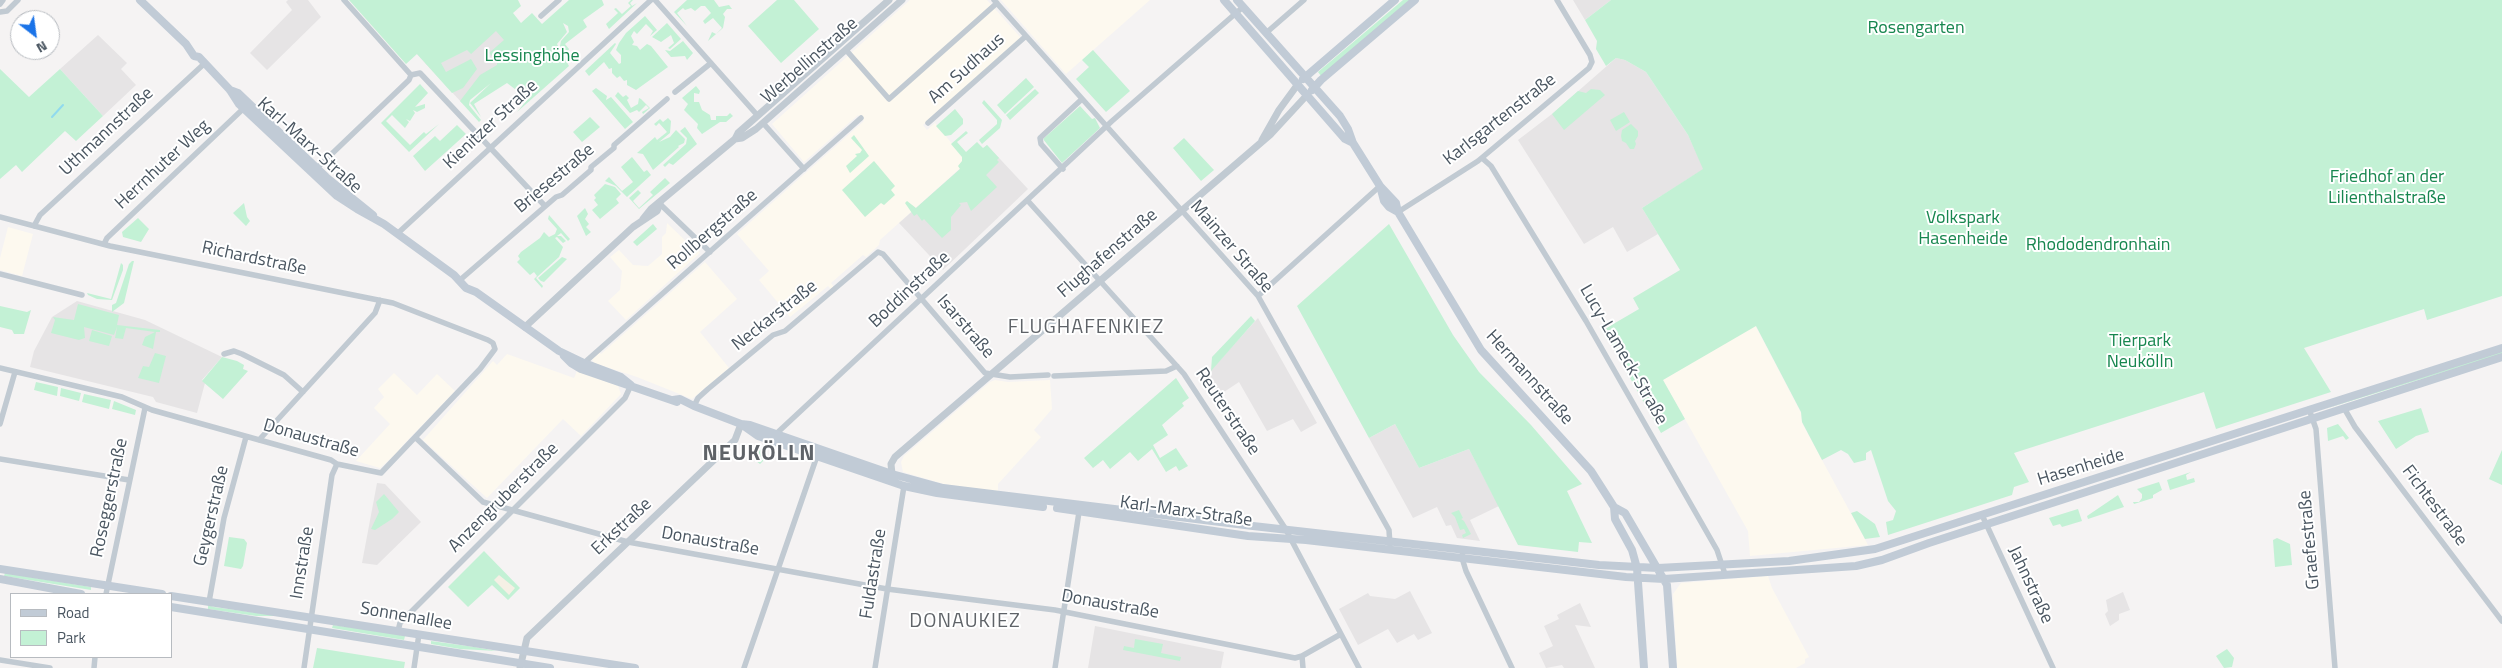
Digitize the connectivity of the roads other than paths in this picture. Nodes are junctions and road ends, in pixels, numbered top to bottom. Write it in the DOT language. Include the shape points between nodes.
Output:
graph roads {
  1 [pos="2,0"];
  2 [pos="18,0"];
  3 [pos="140,0"];
  4 [pos="344,0"];
  5 [pos="559,0"];
  6 [pos="653,0"];
  7 [pos="889,0"];
  8 [pos="902,0"];
  9 [pos="1224,0"];
  10 [pos="1237,0"];
  11 [pos="1304,0"];
  12 [pos="1395,0"];
  13 [pos="1415,0"];
  14 [pos="1558,0"];
  15 [pos="995,2"];
  16 [pos="0,4"];
  17 [pos="1243,7"];
  18 [pos="0,11"];
  19 [pos="876,11"];
  20 [pos="1236,13"];
  21 [pos="540,16"];
  22 [pos="882,18"];
  23 [pos="1266,33"];
  24 [pos="1026,36"];
  25 [pos="841,42"];
  26 [pos="846,50"];
  27 [pos="204,63"];
  28 [pos="711,64"];
  29 [pos="411,75"];
  30 [pos="1306,76"];
  31 [pos="1298,84"];
  32 [pos="1315,87"];
  33 [pos="230,90"];
  34 [pos="675,92"];
  35 [pos="1307,95"];
  36 [pos="667,99"];
  37 [pos="1082,99"];
  38 [pos="244,108"];
  39 [pos="758,116"];
  40 [pos="861,118"];
  41 [pos="763,123"];
  42 [pos="928,124"];
  43 [pos="1106,128"];
  44 [pos="735,139"];
  45 [pos="1262,140"];
  46 [pos="1353,143"];
  47 [pos="490,147"];
  48 [pos="1482,158"];
  49 [pos="317,168"];
  50 [pos="804,169"];
  51 [pos="1063,169"];
  52 [pos="1380,186"];
  53 [pos="1028,201"];
  54 [pos="660,204"];
  55 [pos="545,206"];
  56 [pos="1181,210"];
  57 [pos="1398,212"];
  58 [pos="0,217"];
  59 [pos="374,217"];
  60 [pos="34,226"];
  61 [pos="397,234"];
  62 [pos="104,244"];
  63 [pos="710,252"];
  64 [pos="878,252"];
  65 [pos="0,274"];
  66 [pos="460,280"];
  67 [pos="1100,280"];
  68 [pos="82,296"];
  69 [pos="1258,296"];
  70 [pos="380,300"];
  71 [pos="922,300"];
  72 [pos="525,326"];
  73 [pos="2502,348"];
  74 [pos="559,351"];
  75 [pos="224,354"];
  76 [pos="2502,357"];
  77 [pos="584,364"];
  78 [pos="1177,366"];
  79 [pos="0,368"];
  80 [pos="15,372"];
  81 [pos="990,375"];
  82 [pos="631,384"];
  83 [pos="302,392"];
  84 [pos="694,406"];
  85 [pos="145,408"];
  86 [pos="2344,408"];
  87 [pos="2309,410"];
  88 [pos="2313,418"];
  89 [pos="2278,419"];
  90 [pos="0,424"];
  91 [pos="741,424"];
  92 [pos="2282,429"];
  93 [pos="776,433"];
  94 [pos="246,437"];
  95 [pos="416,438"];
  96 [pos="259,440"];
  97 [pos="817,456"];
  98 [pos="0,459"];
  99 [pos="337,464"];
  100 [pos="892,474"];
  101 [pos="879,477"];
  102 [pos="129,480"];
  103 [pos="904,486"];
  104 [pos="1614,507"];
  105 [pos="1080,509"];
  106 [pos="512,510"];
  107 [pos="1982,515"];
  108 [pos="1958,523"];
  109 [pos="1986,524"];
  110 [pos="1285,528"];
  111 [pos="1961,532"];
  112 [pos="1292,539"];
  113 [pos="1391,541"];
  114 [pos="628,542"];
  115 [pos="1463,549"];
  116 [pos="1390,550"];
  117 [pos="1844,554"];
  118 [pos="1462,558"];
  119 [pos="1724,564"];
  120 [pos="1637,568"];
  121 [pos="1658,568"];
  122 [pos="1838,568"];
  123 [pos="0,569"];
  124 [pos="777,569"];
  125 [pos="1725,574"];
  126 [pos="1639,578"];
  127 [pos="1664,579"];
  128 [pos="0,580"];
  129 [pos="108,586"];
  130 [pos="887,589"];
  131 [pos="74,593"];
  132 [pos="106,593"];
  133 [pos="155,593"];
  134 [pos="172,596"];
  135 [pos="209,602"];
  136 [pos="172,607"];
  137 [pos="1064,612"];
  138 [pos="310,617"];
  139 [pos="2502,621"];
  140 [pos="309,628"];
  141 [pos="398,631"];
  142 [pos="419,634"];
  143 [pos="1341,634"];
  144 [pos="417,646"];
  145 [pos="523,651"];
  146 [pos="1302,656"];
  147 [pos="0,660"];
  148 [pos="521,665"];
  149 [pos="50,668"];
  150 [pos="304,668"];
  151 [pos="414,668"];
  152 [pos="550,668"];
  153 [pos="635,668"];
  154 [pos="744,668"];
  155 [pos="875,668"];
  156 [pos="1055,668"];
  157 [pos="1303,668"];
  158 [pos="1359,668"];
  159 [pos="1512,668"];
  160 [pos="1644,668"];
  161 [pos="1673,668"];
  162 [pos="2053,668"];
  163 [pos="2335,668"];
  1 -- 16 [label="street"];
  2 -- 18 [label="street" via="7,11"];
  3 -- 27 [label="main road, Karl-Marx-Straße" via="193,47"];
  4 -- 29 [label="street"];
  5 -- 21 [label="street"];
  6 -- 28 [label="street"];
  6 -- 47 [label="street, Kienitzer Straße"];
  7 -- 19 [label="street, Werbellinstraße"];
  8 -- 22 [label="street, Werbellinstraße"];
  9 -- 20 [label="main road, Hermannstraße"];
  10 -- 17 [label="main road, Hermannstraße"];
  11 -- 23 [label="street"];
  12 -- 30 [label="main road, Flughafenstraße"];
  13 -- 32 [label="main road, Flughafenstraße"];
  14 -- 48 [label="street, Karlsgartenstraße" via="1592,62 1589,68"];
  15 -- 24 [label="street, Mainzer Straße"];
  15 -- 26 [label="street" via="889,99"];
  17 -- 20 [label="street, Boddinstraße"];
  17 -- 23 [label="main road, Hermannstraße"];
  19 -- 22 [label="street"];
  19 -- 25 [label="street, Werbellinstraße"];
  20 -- 31 [label="main road, Hermannstraße"];
  20 -- 43 [label="street, Boddinstraße"];
  22 -- 26 [label="street, Werbellinstraße"];
  23 -- 30 [label="main road, Hermannstraße"];
  24 -- 37 [label="street, Mainzer Straße"];
  24 -- 42 [label="street, Am Sudhaus"];
  25 -- 26 [label="street"];
  25 -- 39 [label="street, Werbellinstraße"];
  26 -- 41 [label="street, Werbellinstraße"];
  27 -- 33 [label="main road, Karl-Marx-Straße"];
  27 -- 60 [label="street, Uthmannstraße" via="40,215"];
  28 -- 34 [label="street"];
  28 -- 39 [label="street"];
  29 -- 47 [label="street" via="420,73"];
  29 -- 49 [label="street"];
  30 -- 31 [label="main road, Flughafenstraße"];
  30 -- 32 [label="main road, Hermannstraße"];
  31 -- 35 [label="main road, Hermannstraße"];
  31 -- 45 [label="street, Flughafenstraße"];
  32 -- 35 [label="main road, Flughafenstraße"];
  32 -- 46 [label="main road, Hermannstraße" via="1340,116"];
  33 -- 38 [label="main road, Karl-Marx-Straße"];
  33 -- 49 [label="main road, Karl-Marx-Straße" via="238,93"];
  35 -- 45 [label="street, Flughafenstraße"];
  35 -- 46 [label="main road, Hermannstraße" via="1345,139"];
  36 -- 55 [label="street, Briesestraße" via="562,196"];
  37 -- 43 [label="street, Mainzer Straße"];
  37 -- 51 [label="street" via="1039,140"];
  38 -- 59 [label="main road, Karl-Marx-Straße" via="338,196"];
  38 -- 62 [label="street, Herrnhuter Weg" via="108,236"];
  39 -- 41 [label="street"];
  39 -- 44 [label="street, Werbellinstraße"];
  40 -- 50 [label="street, Rollbergstraße"];
  41 -- 44 [label="street, Werbellinstraße" via="742,138"];
  41 -- 50 [label="street"];
  43 -- 51 [label="street, Boddinstraße"];
  43 -- 56 [label="street, Mainzer Straße"];
  44 -- 54 [label="street, Werbellinstraße"];
  45 -- 56 [label="street, Flughafenstraße"];
  46 -- 52 [label="main road, Hermannstraße"];
  47 -- 55 [label="street"];
  47 -- 61 [label="street, Kienitzer Straße"];
  48 -- 57 [label="street, Karlsgartenstraße"];
  48 -- 119 [label="street, Lucy-Lameck-Straße" via="1491,166 1577,305"];
  49 -- 59 [label="main road, Karl-Marx-Straße"];
  50 -- 63 [label="street, Rollbergstraße"];
  51 -- 53 [label="street, Boddinstraße"];
  52 -- 57 [label="main road, Hermannstraße" via="1392,198"];
  52 -- 69 [label="street"];
  53 -- 67 [label="street, Reuterstraße"];
  53 -- 71 [label="street, Boddinstraße"];
  54 -- 63 [label="street"];
  54 -- 72 [label="street, Werbellinstraße" via="657,212 643,219"];
  55 -- 66 [label="street, Briesestraße"];
  56 -- 67 [label="street, Flughafenstraße"];
  56 -- 69 [label="street, Mainzer Straße"];
  57 -- 104 [label="main road, Hermannstraße" via="1481,350 1591,471"];
  58 -- 60 [label="street, Richardstraße"];
  59 -- 61 [label="main road, Karl-Marx-Straße"];
  60 -- 62 [label="street, Richardstraße"];
  61 -- 66 [label="main road, Karl-Marx-Straße"];
  62 -- 70 [label="street, Richardstraße"];
  63 -- 77 [label="street, Rollbergstraße"];
  64 -- 71 [label="street, Isarstraße"];
  64 -- 84 [label="street, Neckarstraße" via="700,396"];
  65 -- 68 [label="street"];
  66 -- 72 [label="main road, Karl-Marx-Straße" via="470,283 476,292"];
  67 -- 78 [label="street, Reuterstraße"];
  67 -- 81 [label="street, Flughafenstraße"];
  69 -- 113 [label="street, Mainzer Straße" via="1389,530"];
  70 -- 83 [label="street" via="375,313"];
  70 -- 95 [label="street, Richardstraße" via="468,330 495,346 490,359"];
  71 -- 81 [label="street, Isarstraße" via="982,370"];
  71 -- 93 [label="street, Boddinstraße"];
  72 -- 74 [label="main road, Karl-Marx-Straße"];
  73 -- 87 [label="main road, Hasenheide"];
  74 -- 77 [label="main road, Karl-Marx-Straße"];
  74 -- 82 [label="main road, Karl-Marx-Straße" via="576,366"];
  75 -- 83 [label="street" via="234,351 242,354 284,375"];
  76 -- 86 [label="main road, Hasenheide"];
  77 -- 82 [label="main road, Karl-Marx-Straße" via="621,377"];
  78 -- 81 [label="street" via="1163,371"];
  78 -- 110 [label="street, Reuterstraße"];
  79 -- 80 [label="street, Donaustraße"];
  80 -- 85 [label="street, Donaustraße" via="122,397"];
  80 -- 90 [label="street"];
  81 -- 100 [label="street, Flughafenstraße" via="895,457 891,464"];
  82 -- 84 [label="main road, Karl-Marx-Straße" via="683,405"];
  82 -- 106 [label="street, Anzengruberstraße" via="625,398"];
  83 -- 96 [label="street"];
  84 -- 91 [label="main road, Karl-Marx-Straße"];
  85 -- 94 [label="street, Donaustraße"];
  85 -- 102 [label="street, Roseggerstraße"];
  86 -- 88 [label="main road, Hasenheide"];
  86 -- 139 [label="street, Fichtestraße"];
  87 -- 88 [label="street, Graefestraße"];
  87 -- 89 [label="main road, Hasenheide"];
  88 -- 92 [label="main road, Hasenheide"];
  88 -- 163 [label="street, Graefestraße"];
  89 -- 92 [label="main road"];
  89 -- 107 [label="main road, Hasenheide"];
  91 -- 93 [label="main road, Karl-Marx-Straße"];
  91 -- 97 [label="main road, Karl-Marx-Straße" via="758,436"];
  91 -- 114 [label="street, Erkstraße" via="735,440"];
  92 -- 109 [label="main road, Hasenheide"];
  93 -- 100 [label="main road, Karl-Marx-Straße"];
  94 -- 96 [label="street, Donaustraße"];
  94 -- 135 [label="street, Geygerstraße" via="224,518"];
  95 -- 99 [label="street, Donaustraße" via="381,473"];
  95 -- 106 [label="street, Donaustraße" via="481,501"];
  96 -- 99 [label="street, Donaustraße"];
  97 -- 101 [label="main road, Karl-Marx-Straße"];
  97 -- 124 [label="street"];
  98 -- 102 [label="street"];
  99 -- 138 [label="street, Innstraße" via="332,475"];
  100 -- 101 [label="main road"];
  100 -- 103 [label="main road"];
  100 -- 105 [label="main road, Karl-Marx-Straße" via="943,488"];
  101 -- 103 [label="main road, Karl-Marx-Straße"];
  102 -- 129 [label="street, Roseggerstraße"];
  103 -- 105 [label="main road, Karl-Marx-Straße"];
  103 -- 130 [label="street, Fuldastraße"];
  104 -- 120 [label="main road, Hermannstraße" via="1615,519 1632,550"];
  104 -- 121 [label="main road, Hermannstraße" via="1624,513"];
  105 -- 110 [label="main road, Karl-Marx-Straße"];
  105 -- 112 [label="main road, Karl-Marx-Straße" via="1248,536"];
  105 -- 137 [label="street"];
  106 -- 114 [label="street, Donaustraße"];
  106 -- 141 [label="street, Anzengruberstraße" via="400,623"];
  107 -- 108 [label="main road, Hasenheide"];
  107 -- 109 [label="street, Jahnstraße"];
  108 -- 111 [label="main road"];
  108 -- 117 [label="main road, Hasenheide" via="1875,549"];
  109 -- 111 [label="main road, Hasenheide"];
  109 -- 162 [label="street, Jahnstraße"];
  110 -- 112 [label="street, Reuterstraße"];
  110 -- 113 [label="main road, Karl-Marx-Straße"];
  111 -- 122 [label="main road, Hasenheide" via="1882,560"];
  112 -- 116 [label="main road, Karl-Marx-Straße"];
  112 -- 143 [label="street, Reuterstraße"];
  113 -- 115 [label="main road, Karl-Marx-Straße"];
  113 -- 116 [label="street, Mainzer Straße"];
  114 -- 124 [label="street, Donaustraße"];
  114 -- 145 [label="street, Erkstraße" via="527,638"];
  115 -- 118 [label="street"];
  115 -- 120 [label="main road, Karl-Marx-Straße"];
  116 -- 118 [label="main road, Karl-Marx-Straße"];
  117 -- 119 [label="main road, Hasenheide"];
  117 -- 122 [label="main road"];
  118 -- 126 [label="main road, Karl-Marx-Straße"];
  118 -- 159 [label="street"];
  119 -- 121 [label="main road, Hasenheide"];
  119 -- 125 [label="street, Lucy-Lameck-Straße"];
  120 -- 121 [label="main road, Karl-Marx-Straße"];
  120 -- 126 [label="main road, Hermannstraße"];
  121 -- 127 [label="main road, Hermannstraße"];
  122 -- 125 [label="main road, Hasenheide"];
  123 -- 129 [label="main road"];
  124 -- 130 [label="street, Donaustraße"];
  124 -- 154 [label="street"];
  125 -- 127 [label="main road, Hasenheide"];
  126 -- 127 [label="main road, Karl-Marx-Straße"];
  126 -- 160 [label="main road, Hermannstraße"];
  127 -- 161 [label="main road, Hermannstraße" via="1668,591"];
  128 -- 131 [label="main road"];
  129 -- 132 [label="street, Roseggerstraße"];
  129 -- 133 [label="main road"];
  130 -- 137 [label="street, Donaustraße"];
  130 -- 155 [label="street, Fuldastraße"];
  134 -- 135 [label="main road, Sonnenallee"];
  135 -- 138 [label="main road, Sonnenallee"];
  136 -- 140 [label="main road, Sonnenallee"];
  137 -- 146 [label="street, Donaustraße" via="1287,656"];
  137 -- 156 [label="street"];
  138 -- 140 [label="street, Innstraße"];
  138 -- 141 [label="main road, Sonnenallee"];
  140 -- 144 [label="main road, Sonnenallee"];
  140 -- 150 [label="street, Innstraße"];
  141 -- 142 [label="main road, Sonnenallee"];
  142 -- 144 [label="street"];
  142 -- 145 [label="main road, Sonnenallee"];
  143 -- 146 [label="street"];
  143 -- 158 [label="street, Reuterstraße"];
  144 -- 148 [label="main road, Sonnenallee"];
  144 -- 151 [label="street"];
  145 -- 148 [label="street"];
  145 -- 153 [label="main road, Sonnenallee"];
  146 -- 157 [label="street"];
  147 -- 149 [label="street"];
  148 -- 152 [label="main road, Sonnenallee"];
}
